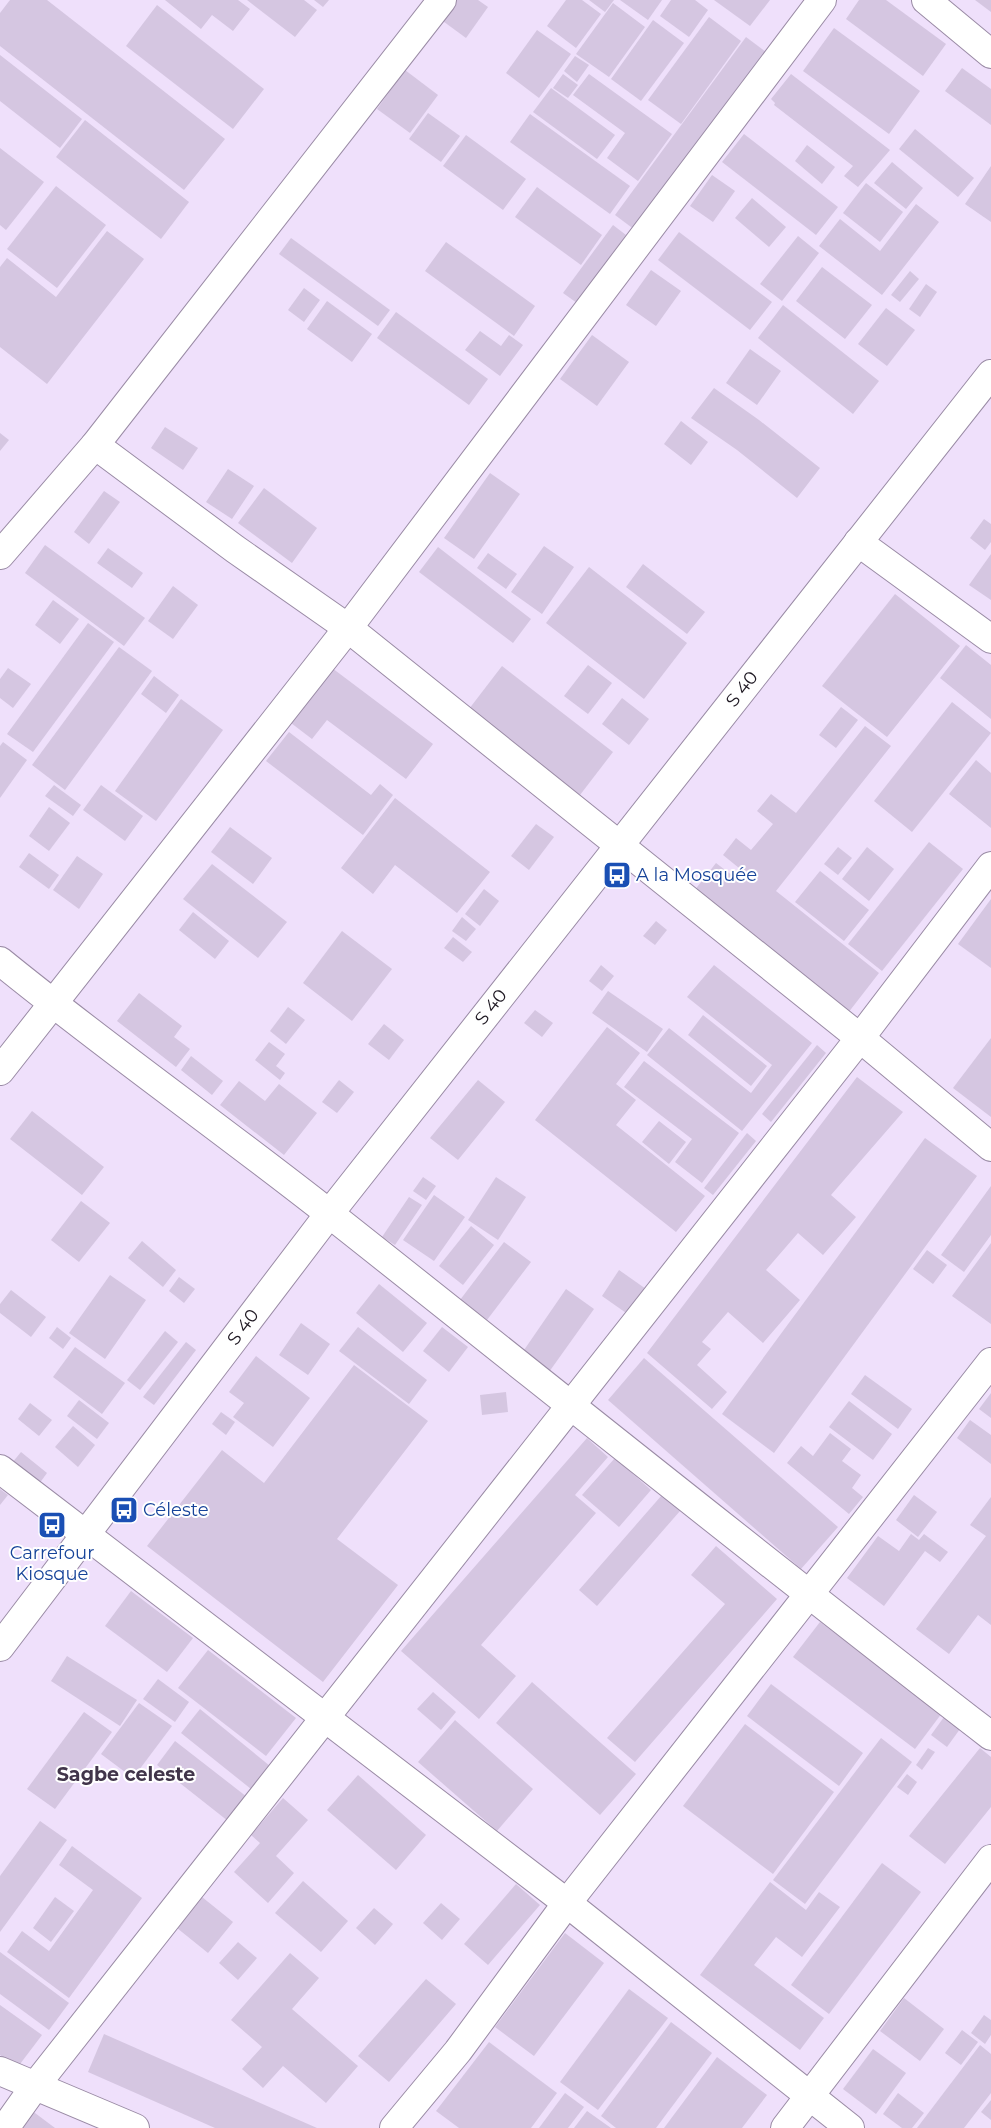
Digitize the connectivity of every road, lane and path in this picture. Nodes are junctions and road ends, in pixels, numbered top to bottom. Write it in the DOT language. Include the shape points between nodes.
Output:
graph roads {
  1 [pos="442,0"];
  2 [pos="822,0"];
  3 [pos="926,0"];
  4 [pos="991,54"];
  5 [pos="991,374"];
  6 [pos="95,445"];
  7 [pos="858,542"];
  8 [pos="0,555"];
  9 [pos="348,628"];
  10 [pos="991,638"];
  11 [pos="620,845"];
  12 [pos="991,866"];
  13 [pos="0,961"];
  14 [pos="52,1004"];
  15 [pos="860,1038"];
  16 [pos="0,1071"];
  17 [pos="991,1147"];
  18 [pos="329,1214"];
  19 [pos="991,1362"];
  20 [pos="571,1405"];
  21 [pos="0,1469"];
  22 [pos="87,1535"];
  23 [pos="807,1594"];
  24 [pos="0,1647"];
  25 [pos="325,1719"];
  26 [pos="991,1736"];
  27 [pos="991,1859"];
  28 [pos="567,1903"];
  29 [pos="0,2071"];
  30 [pos="35,2086"];
  31 [pos="810,2097"];
  32 [pos="5,2128"];
  33 [pos="134,2128"];
  34 [pos="394,2128"];
  35 [pos="785,2128"];
  36 [pos="850,2128"];
  1 -- 6 [label="street"];
  2 -- 9 [label="street"];
  3 -- 4 [label="street"];
  5 -- 7 [label="street, S 40"];
  6 -- 8 [label="street"];
  6 -- 9 [label="street"];
  7 -- 10 [label="street"];
  7 -- 11 [label="street, S 40"];
  9 -- 11 [label="street"];
  9 -- 14 [label="street"];
  11 -- 15 [label="street"];
  11 -- 18 [label="street, S 40"];
  12 -- 15 [label="street"];
  13 -- 14 [label="street"];
  14 -- 16 [label="street"];
  14 -- 18 [label="street"];
  15 -- 17 [label="street"];
  15 -- 20 [label="street"];
  18 -- 20 [label="street"];
  18 -- 22 [label="street, S 40"];
  19 -- 23 [label="street"];
  20 -- 23 [label="street"];
  20 -- 25 [label="street"];
  21 -- 22 [label="street"];
  22 -- 24 [label="street, S 40"];
  22 -- 25 [label="street"];
  23 -- 26 [label="street"];
  23 -- 28 [label="street"];
  25 -- 28 [label="street"];
  25 -- 30 [label="street"];
  27 -- 31 [label="street"];
  28 -- 31 [label="street"];
  28 -- 34 [label="street" via="458,2051"];
  29 -- 30 [label="street"];
  30 -- 32 [label="street"];
  30 -- 33 [label="street"];
  31 -- 35 [label="street"];
  31 -- 36 [label="street"];
}
